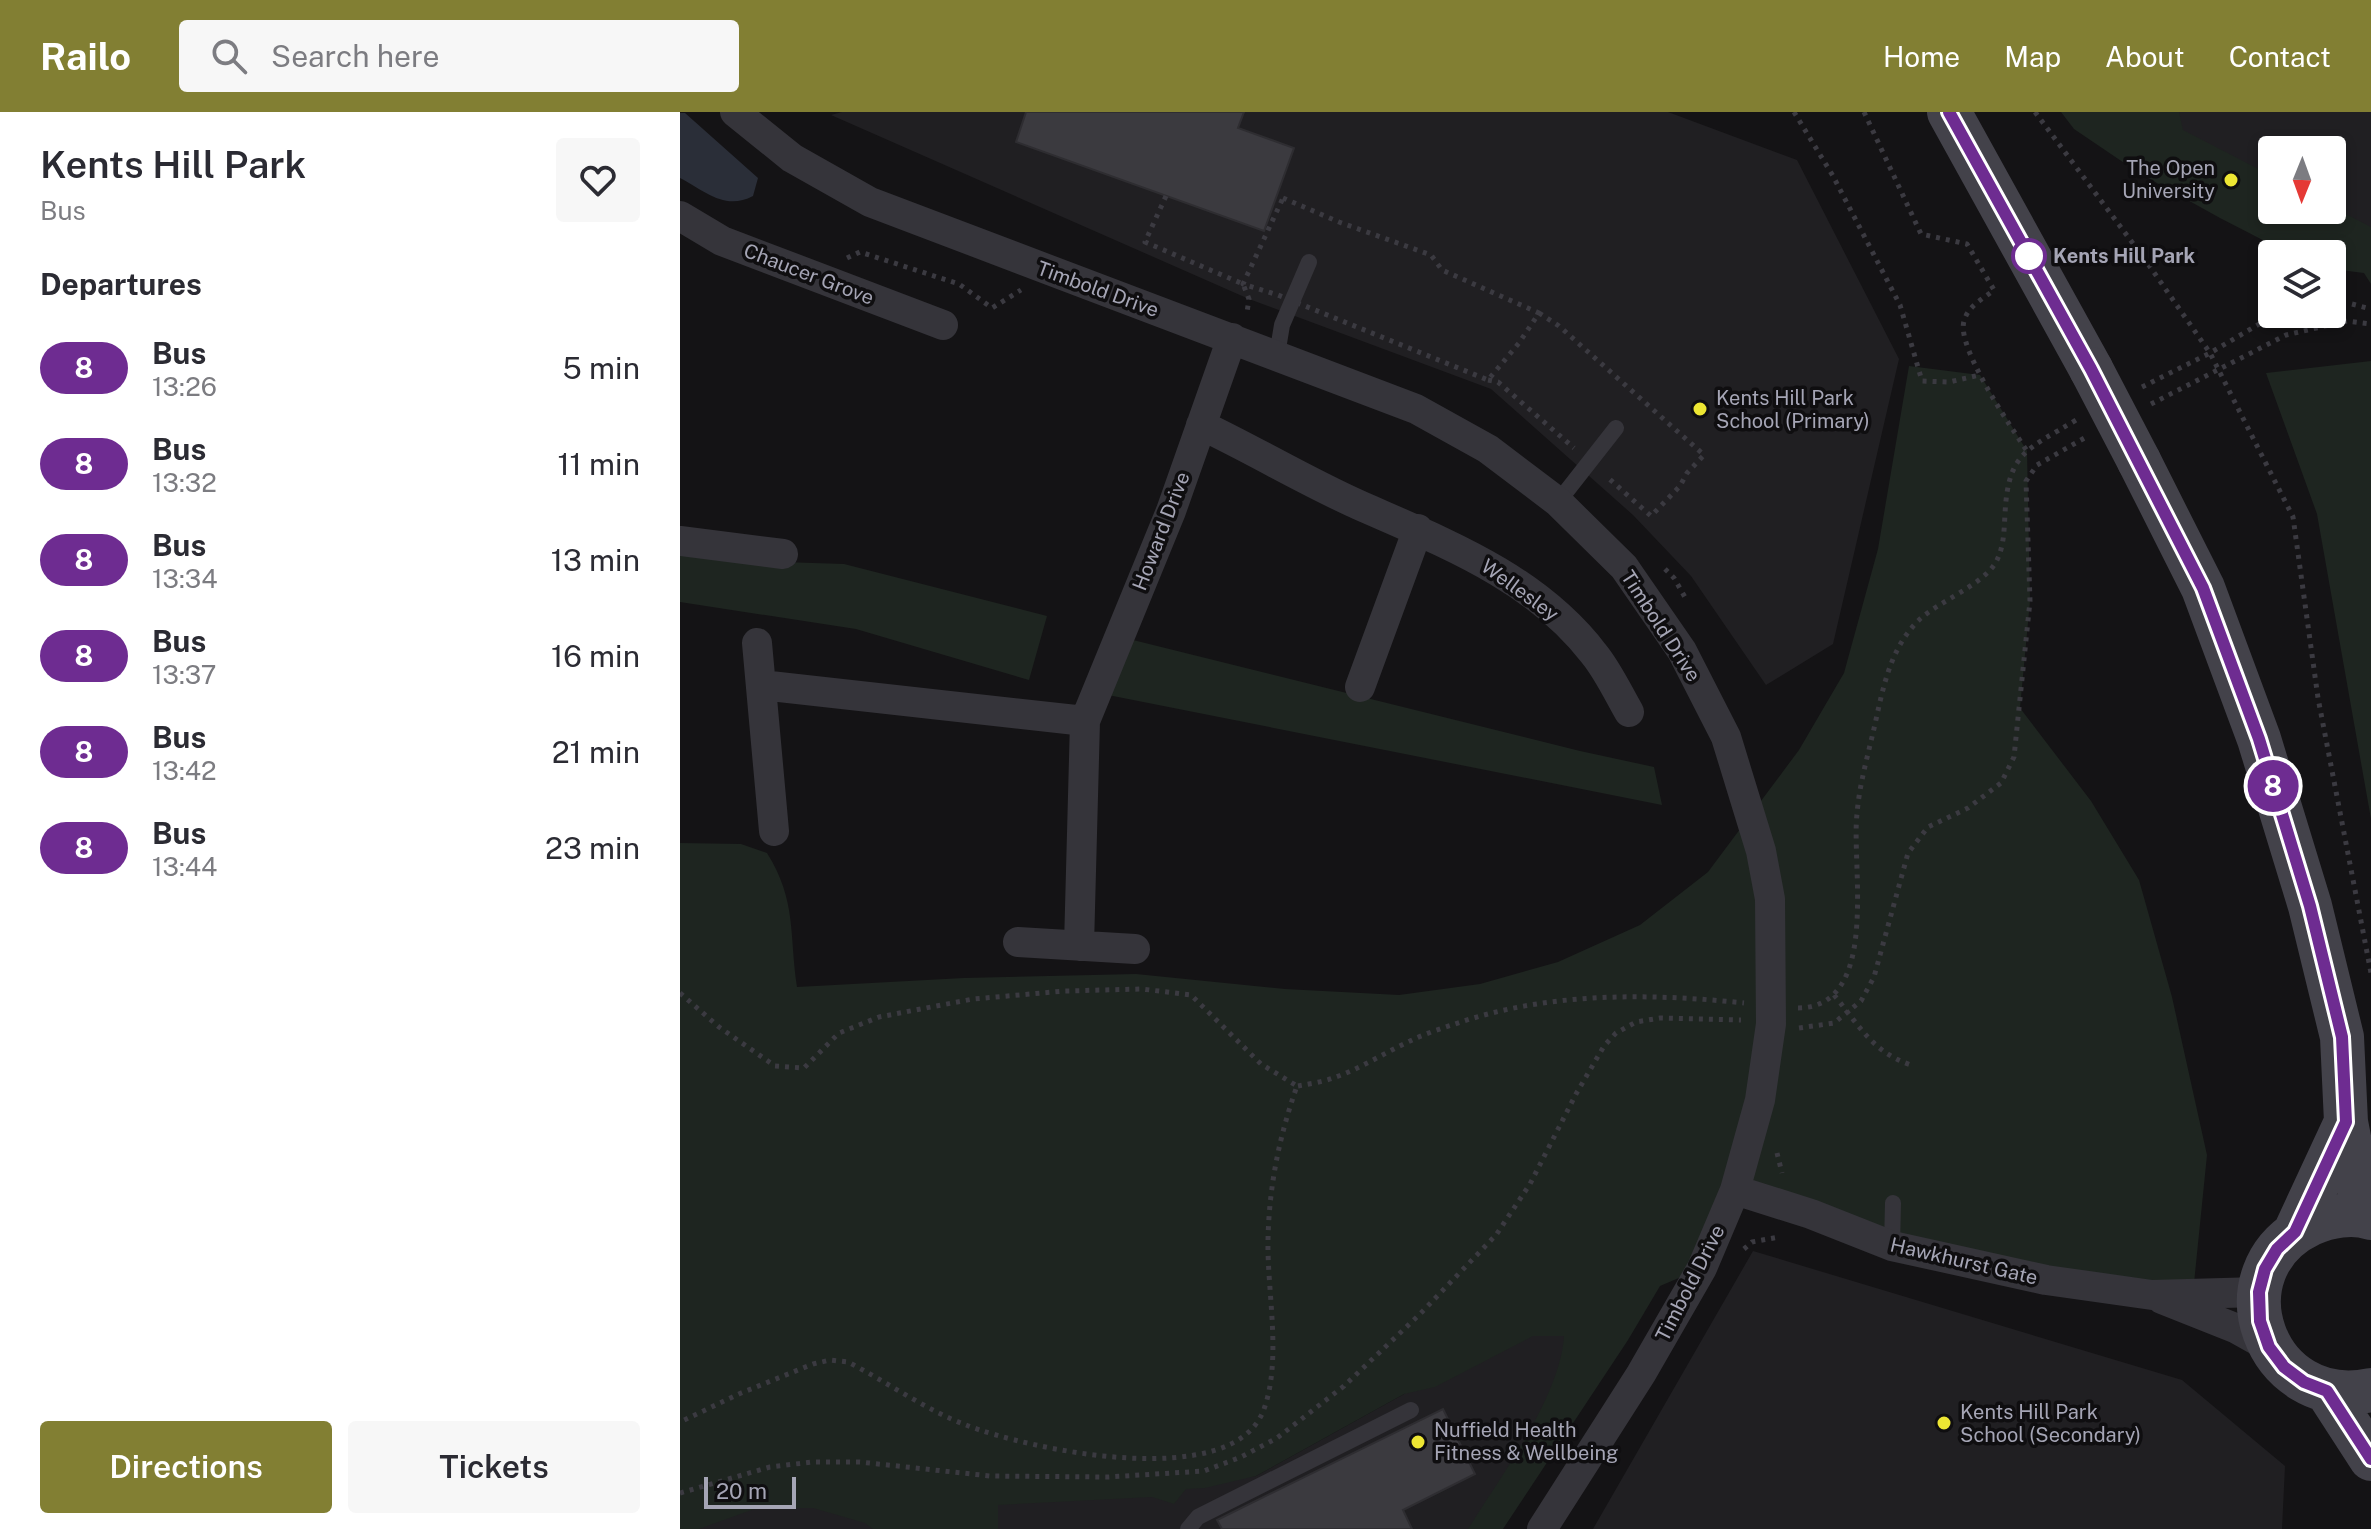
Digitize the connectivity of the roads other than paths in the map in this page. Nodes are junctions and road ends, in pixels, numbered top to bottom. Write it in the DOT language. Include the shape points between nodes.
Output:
graph roads {
  1 [pos="735,112"];
  2 [pos="1949,112"];
  3 [pos="680,216"];
  4 [pos="1309,262"];
  5 [pos="943,325"];
  6 [pos="1232,338"];
  7 [pos="1277,355"];
  8 [pos="1201,425"];
  9 [pos="1616,428"];
  10 [pos="1558,502"];
  11 [pos="1418,529"];
  12 [pos="680,541"];
  13 [pos="783,554"];
  14 [pos="757,643"];
  15 [pos="761,685"];
  16 [pos="1360,687"];
  17 [pos="1629,712"];
  18 [pos="1085,721"];
  19 [pos="774,831"];
  20 [pos="1018,942"];
  21 [pos="1079,946"];
  22 [pos="1135,949"];
  23 [pos="2346,1122"];
  24 [pos="1735,1190"];
  25 [pos="1893,1203"];
  26 [pos="2368,1217"];
  27 [pos="2295,1232"];
  28 [pos="1892,1246"];
  29 [pos="2259,1292"];
  30 [pos="2152,1295"];
  31 [pos="2269,1347"];
  32 [pos="2371,1390"];
  33 [pos="2327,1391"];
  34 [pos="1411,1410"];
  35 [pos="2371,1459"];
  36 [pos="1188,1529"];
  37 [pos="1542,1529"];
  1 -- 6 [label="street, Timbold Drive" via="792,158 870,202"];
  2 -- 23 [label="street, bridge" via="2091,369 2203,588 2259,739 2310,906 2342,1037"];
  3 -- 5 [label="street, Chaucer Grove" via="722,241"];
  4 -- 7 [label="lane" via="1282,325"];
  6 -- 7 [label="street, Timbold Drive"];
  6 -- 8 [label="street, Howard Drive"];
  7 -- 10 [label="street, Timbold Drive" via="1416,409 1488,449"];
  8 -- 11 [label="street, Wellesley"];
  8 -- 18 [label="street, Howard Drive"];
  9 -- 10 [label="lane"];
  10 -- 24 [label="street, Timbold Drive" via="1624,567 1682,651 1726,737 1763,863 1787,1017"];
  11 -- 16 [label="street"];
  11 -- 17 [label="street, Wellesley" via="1490,564 1547,605 1595,654"];
  12 -- 13 [label="street"];
  14 -- 15 [label="street"];
  15 -- 18 [label="street"];
  15 -- 19 [label="street"];
  18 -- 21 [label="street, Howard Drive"];
  20 -- 21 [label="street"];
  21 -- 22 [label="street"];
  23 -- 26 [label="street"];
  23 -- 27 [label="street"];
  24 -- 28 [label="street, Hawkhurst Gate"];
  24 -- 37 [label="street, Timbold Drive" via="1694,1281"];
  25 -- 28 [label="lane"];
  26 -- 27 [label="street" via="2328,1217"];
  27 -- 29 [label="street" via="2265,1269"];
  28 -- 30 [label="street, Hawkhurst Gate" via="2046,1280"];
  29 -- 30 [label="street, Hawkhurst Gate"];
  29 -- 31 [label="street" via="2260,1321"];
  30 -- 31 [label="street, Hawkhurst Gate"];
  31 -- 33 [label="street" via="2284,1367"];
  32 -- 33 [label="street"];
  33 -- 35 [label="street"];
  34 -- 36 [label="lane" via="1198,1517"];
}
